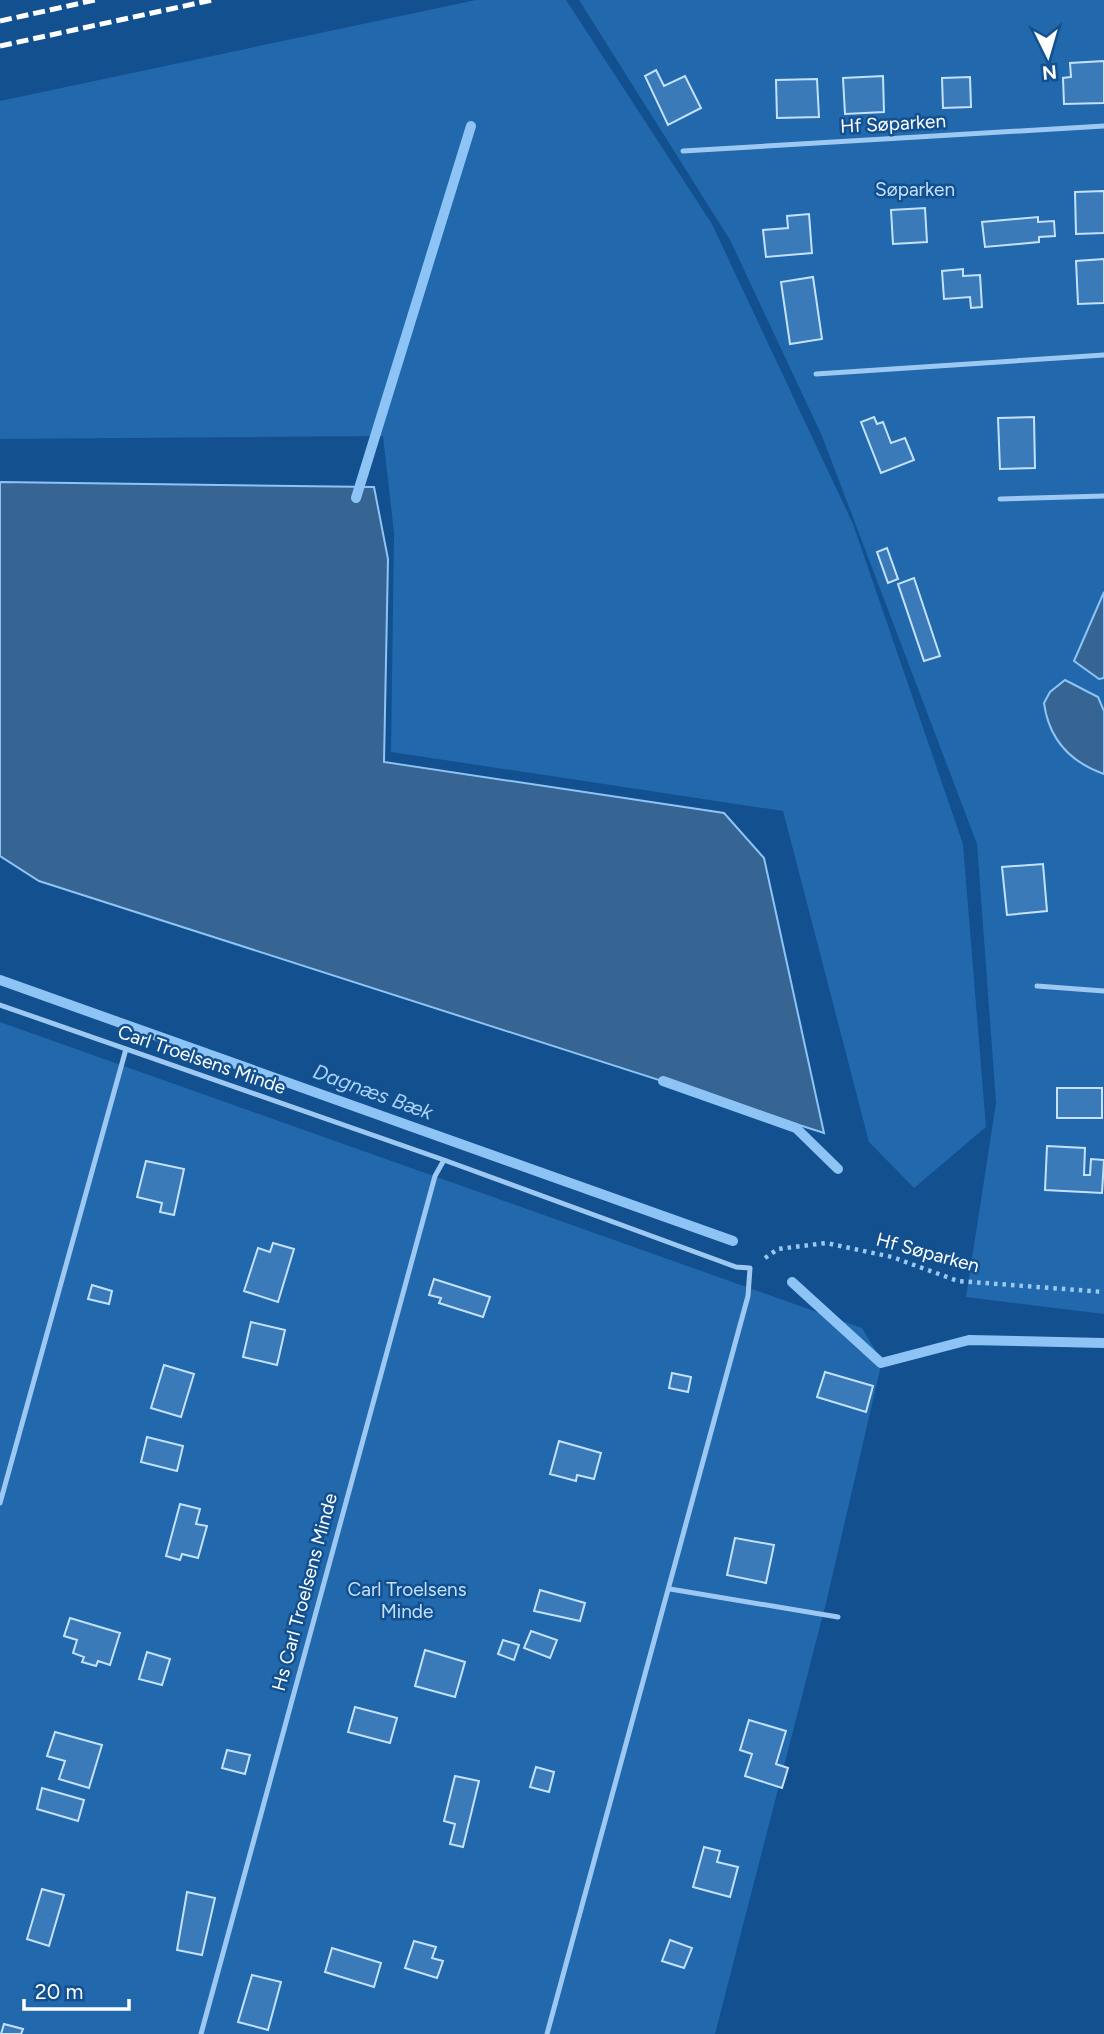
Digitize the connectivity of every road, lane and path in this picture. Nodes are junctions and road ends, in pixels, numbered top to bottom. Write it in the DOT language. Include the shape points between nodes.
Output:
graph roads {
  1 [pos="1104,126"];
  2 [pos="683,151"];
  3 [pos="1104,355"];
  4 [pos="816,374"];
  5 [pos="1104,495"];
  6 [pos="1000,499"];
  7 [pos="1037,986"];
  8 [pos="1104,991"];
  9 [pos="0,1005"];
  10 [pos="126,1049"];
  11 [pos="444,1160"];
  12 [pos="750,1268"];
  13 [pos="1104,1292"];
  14 [pos="0,1503"];
  15 [pos="670,1589"];
  16 [pos="838,1617"];
  17 [pos="201,2034"];
  18 [pos="547,2034"];
  1 -- 2 [label="lane, Hf Søparken"];
  3 -- 4 [label="lane"];
  5 -- 6 [label="lane"];
  7 -- 8 [label="lane"];
  9 -- 10 [label="lane, Carl Troelsens Minde"];
  10 -- 11 [label="lane, Carl Troelsens Minde"];
  10 -- 14 [label="lane"];
  11 -- 12 [label="lane, Carl Troelsens Minde" via="736,1267"];
  11 -- 17 [label="lane, Hs Carl Troelsens Minde" via="435,1176"];
  12 -- 13 [label="path, Hf Søparken" via="778,1249 826,1243 892,1257 958,1281"];
  12 -- 15 [label="lane" via="748,1296"];
  15 -- 16 [label="lane"];
  15 -- 18 [label="lane"];
}
